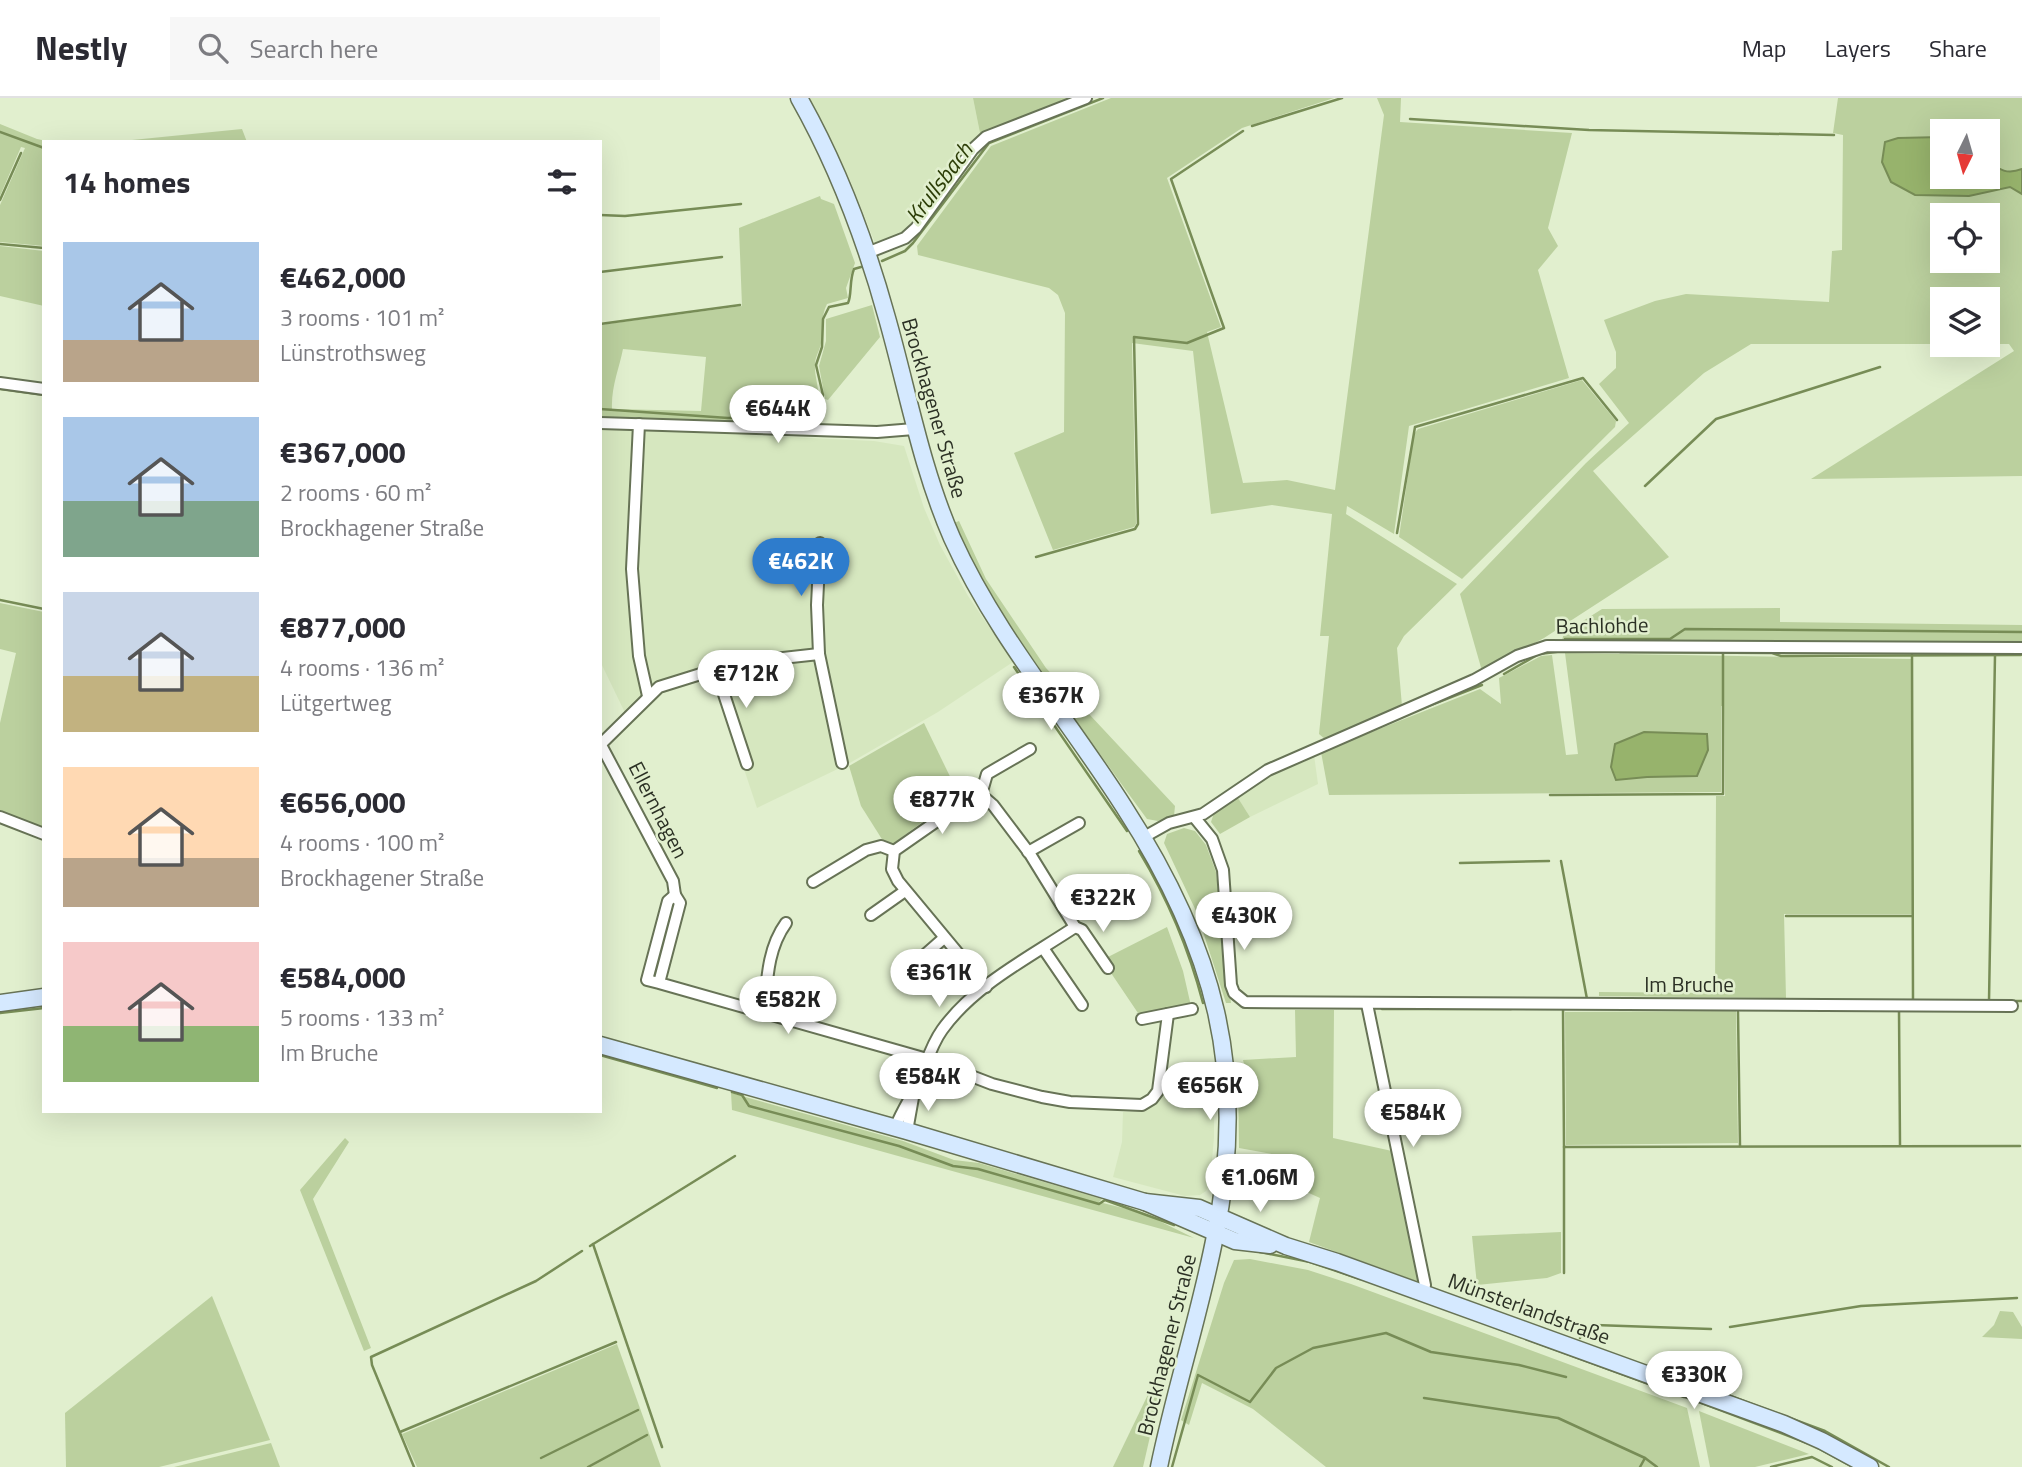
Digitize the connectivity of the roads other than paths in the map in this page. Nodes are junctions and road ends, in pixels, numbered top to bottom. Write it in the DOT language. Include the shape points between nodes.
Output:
graph roads {
  1 [pos="799,98"];
  2 [pos="1086,98"];
  3 [pos="867,253"];
  4 [pos="0,383"];
  5 [pos="42,389"];
  6 [pos="602,423"];
  7 [pos="639,424"];
  8 [pos="914,429"];
  9 [pos="820,543"];
  10 [pos="2022,648"];
  11 [pos="819,654"];
  12 [pos="715,667"];
  13 [pos="648,696"];
  14 [pos="602,743"];
  15 [pos="602,749"];
  16 [pos="1030,749"];
  17 [pos="842,763"];
  18 [pos="747,764"];
  19 [pos="980,798"];
  20 [pos="0,817"];
  21 [pos="1195,818"];
  22 [pos="1079,822"];
  23 [pos="42,833"];
  24 [pos="1144,837"];
  25 [pos="894,851"];
  26 [pos="1028,852"];
  27 [pos="813,882"];
  28 [pos="905,891"];
  29 [pos="871,915"];
  30 [pos="786,923"];
  31 [pos="1075,927"];
  32 [pos="944,938"];
  33 [pos="1043,948"];
  34 [pos="911,967"];
  35 [pos="1108,968"];
  36 [pos="986,986"];
  37 [pos="42,998"];
  38 [pos="0,1003"];
  39 [pos="1367,1004"];
  40 [pos="1082,1005"];
  41 [pos="2012,1006"];
  42 [pos="1192,1009"];
  43 [pos="764,1013"];
  44 [pos="1168,1014"];
  45 [pos="1142,1019"];
  46 [pos="602,1046"];
  47 [pos="927,1059"];
  48 [pos="901,1129"];
  49 [pos="1145,1202"];
  50 [pos="1219,1216"];
  51 [pos="1216,1233"];
  52 [pos="1286,1246"];
  53 [pos="1423,1293"];
  54 [pos="1159,1467"];
  55 [pos="1870,1467"];
  1 -- 3 [label="main road, Brockhagener Straße" via="842,184"];
  2 -- 3 [label="street" via="986,137 972,149 916,228 905,238"];
  3 -- 8 [label="main road, Brockhagener Straße"];
  4 -- 5 [label="street"];
  6 -- 7 [label="street"];
  7 -- 8 [label="street" via="877,432"];
  7 -- 13 [label="street" via="632,569 639,656"];
  8 -- 24 [label="main road, Brockhagener Straße" via="941,512 978,590"];
  9 -- 11 [label="street"];
  10 -- 21 [label="street, Bachlohde" via="1547,646 1268,770"];
  11 -- 12 [label="street"];
  11 -- 17 [label="street"];
  12 -- 13 [label="street" via="659,687"];
  12 -- 18 [label="street"];
  13 -- 14 [label="street"];
  15 -- 43 [label="street, Ellernhagen" via="673,881 675,895 668,901 647,980"];
  16 -- 19 [label="street" via="988,774"];
  19 -- 25 [label="street" via="953,808"];
  19 -- 26 [label="street" via="993,805"];
  20 -- 23 [label="street"];
  21 -- 24 [label="street, Bachlohde" via="1169,823"];
  21 -- 39 [label="street, Im Bruche" via="1212,839 1223,870 1231,985 1239,999 1253,1004"];
  22 -- 26 [label="street"];
  24 -- 50 [label="main road, Brockhagener Straße" via="1187,919 1217,1008 1228,1109"];
  25 -- 27 [label="street" via="881,845 866,850"];
  25 -- 28 [label="street" via="892,869"];
  26 -- 31 [label="street"];
  28 -- 29 [label="street"];
  28 -- 32 [label="street"];
  30 -- 43 [label="street" via="773,950"];
  31 -- 33 [label="street"];
  31 -- 35 [label="street" via="1082,930"];
  32 -- 34 [label="street"];
  32 -- 36 [label="street"];
  33 -- 36 [label="street"];
  33 -- 40 [label="street"];
  36 -- 47 [label="street" via="943,1028"];
  37 -- 38 [label="main road"];
  39 -- 41 [label="street, Im Bruche"];
  39 -- 53 [label="street"];
  42 -- 44 [label="street"];
  43 -- 47 [label="street, Ellernhagen"];
  44 -- 45 [label="street"];
  44 -- 47 [label="street, Ellernhagen" via="1158,1091 1142,1105 1042,1097"];
  46 -- 48 [label="main road"];
  47 -- 48 [label="street" via="904,1105"];
  48 -- 49 [label="main road"];
  49 -- 50 [label="main road" via="1199,1208"];
  49 -- 51 [label="main road"];
  50 -- 51 [label="main road, Brockhagener Straße"];
  50 -- 52 [label="main road"];
  51 -- 52 [label="main road" via="1235,1241"];
  51 -- 54 [label="main road, Brockhagener Straße"];
  52 -- 53 [label="main road, Münsterlandstraße"];
  53 -- 55 [label="main road, Münsterlandstraße" via="1784,1424"];
}
